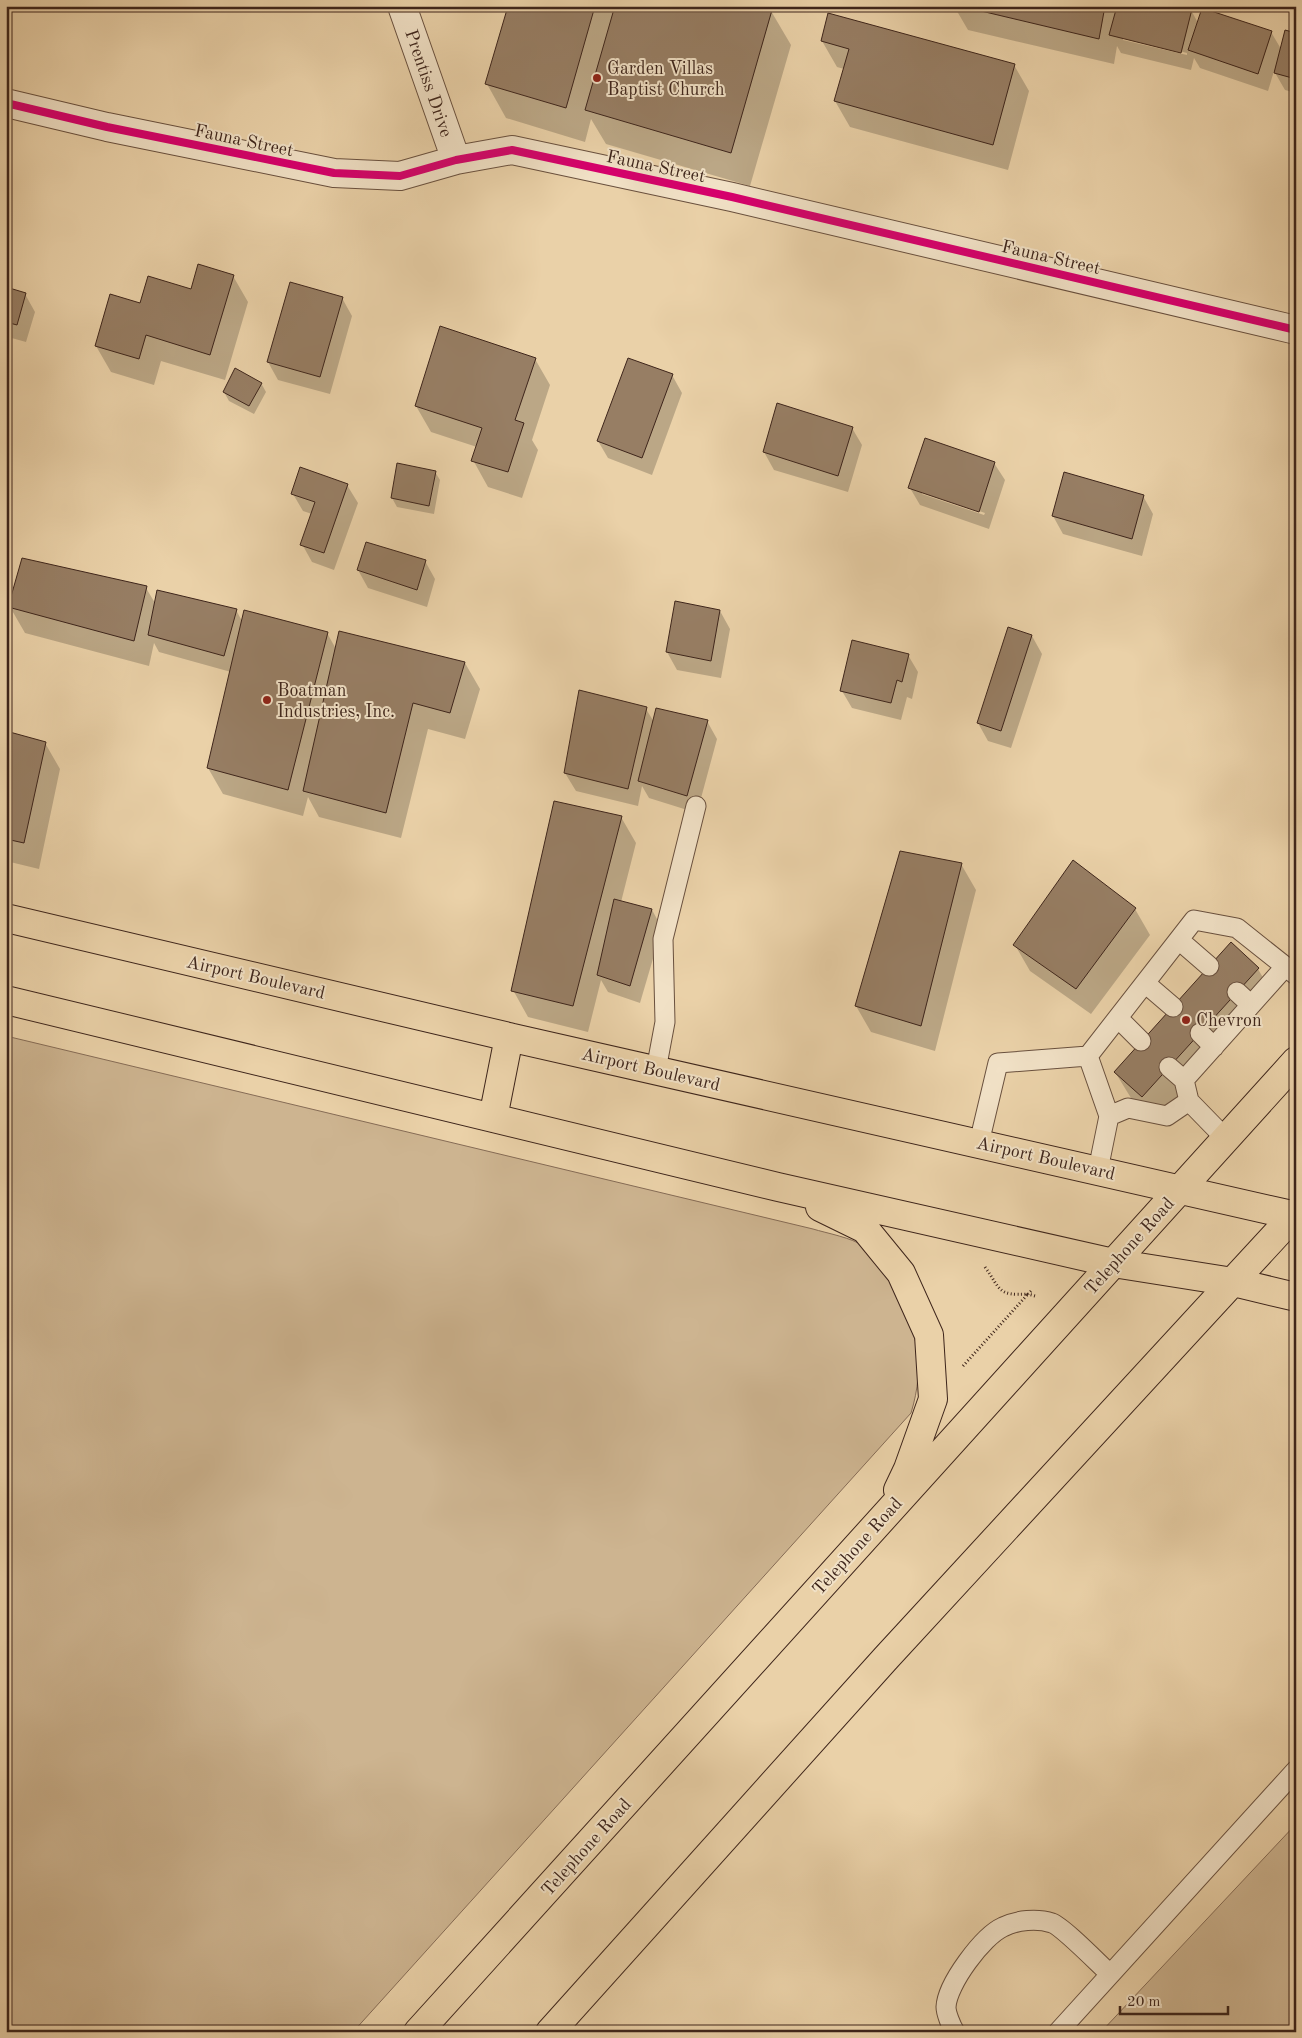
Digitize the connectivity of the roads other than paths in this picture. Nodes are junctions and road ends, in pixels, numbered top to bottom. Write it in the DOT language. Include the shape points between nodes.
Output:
graph roads {
  1 [pos="402,6"];
  2 [pos="6,102"];
  3 [pos="456,160"];
  4 [pos="1296,330"];
  5 [pos="696,806"];
  6 [pos="6,918"];
  7 [pos="1179,940"];
  8 [pos="1210,966"];
  9 [pos="1290,971"];
  10 [pos="1145,982"];
  11 [pos="1237,992"];
  12 [pos="6,1000"];
  13 [pos="1251,1005"];
  14 [pos="1173,1007"];
  15 [pos="1118,1018"];
  16 [pos="1200,1033"];
  17 [pos="509,1037"];
  18 [pos="1141,1041"];
  19 [pos="1214,1047"];
  20 [pos="1088,1056"];
  21 [pos="1296,1061"];
  22 [pos="1169,1067"];
  23 [pos="656,1070"];
  24 [pos="1184,1080"];
  25 [pos="1189,1101"];
  26 [pos="1108,1116"];
  27 [pos="493,1118"];
  28 [pos="1226,1139"];
  29 [pos="979,1144"];
  30 [pos="1098,1170"];
  31 [pos="778,1187"];
  32 [pos="1180,1189"];
  33 [pos="1295,1215"];
  34 [pos="1113,1263"];
  35 [pos="1233,1282"];
  36 [pos="1296,1297"];
  37 [pos="886,1514"];
  38 [pos="1296,1770"];
  39 [pos="1110,1974"];
  40 [pos="418,2032"];
  41 [pos="550,2032"];
  42 [pos="954,2032"];
  43 [pos="1058,2032"];
  1 -- 3 [label="street, Prentiss Drive"];
  2 -- 3 [label="street, Fauna Street" via="106,127 334,173 400,176"];
  3 -- 4 [label="street, Fauna Street" via="512,150 732,197"];
  5 -- 23 [label="lane" via="663,939 665,1022"];
  6 -- 17 [label="main road, Airport Boulevard"];
  7 -- 8 [label="lane"];
  7 -- 9 [label="lane" via="1194,920 1237,928"];
  7 -- 10 [label="lane"];
  9 -- 13 [label="lane"];
  10 -- 14 [label="lane"];
  10 -- 15 [label="lane"];
  11 -- 13 [label="lane"];
  12 -- 27 [label="main road"];
  13 -- 19 [label="lane"];
  15 -- 18 [label="lane"];
  15 -- 20 [label="lane"];
  16 -- 19 [label="lane"];
  17 -- 23 [label="main road, Airport Boulevard"];
  17 -- 27 [label="main road"];
  19 -- 24 [label="lane"];
  20 -- 26 [label="lane"];
  20 -- 29 [label="lane" via="998,1063"];
  21 -- 28 [label="main road, Telephone Road"];
  22 -- 24 [label="lane"];
  23 -- 29 [label="main road, Airport Boulevard"];
  24 -- 25 [label="lane"];
  25 -- 26 [label="lane" via="1167,1116 1128,1108"];
  25 -- 28 [label="lane"];
  26 -- 30 [label="lane"];
  27 -- 31 [label="main road"];
  28 -- 32 [label="main road, Telephone Road"];
  29 -- 30 [label="main road, Airport Boulevard"];
  30 -- 32 [label="main road, Airport Boulevard"];
  31 -- 34 [label="main road"];
  31 -- 37 [label="main road" via="865,1229 901,1272 930,1335 933,1399 908,1469"];
  32 -- 33 [label="main road, Airport Boulevard"];
  32 -- 34 [label="main road, Telephone Road"];
  33 -- 35 [label="main road"];
  34 -- 35 [label="main road"];
  34 -- 37 [label="main road, Telephone Road"];
  35 -- 36 [label="main road"];
  35 -- 41 [label="main road" via="886,1658"];
  37 -- 40 [label="main road, Telephone Road"];
  38 -- 39 [label="lane"];
  39 -- 42 [label="lane" via="1054,1924 1036,1920 1003,1927 989,1936 956,1977 946,2007"];
  39 -- 43 [label="lane"];
}
